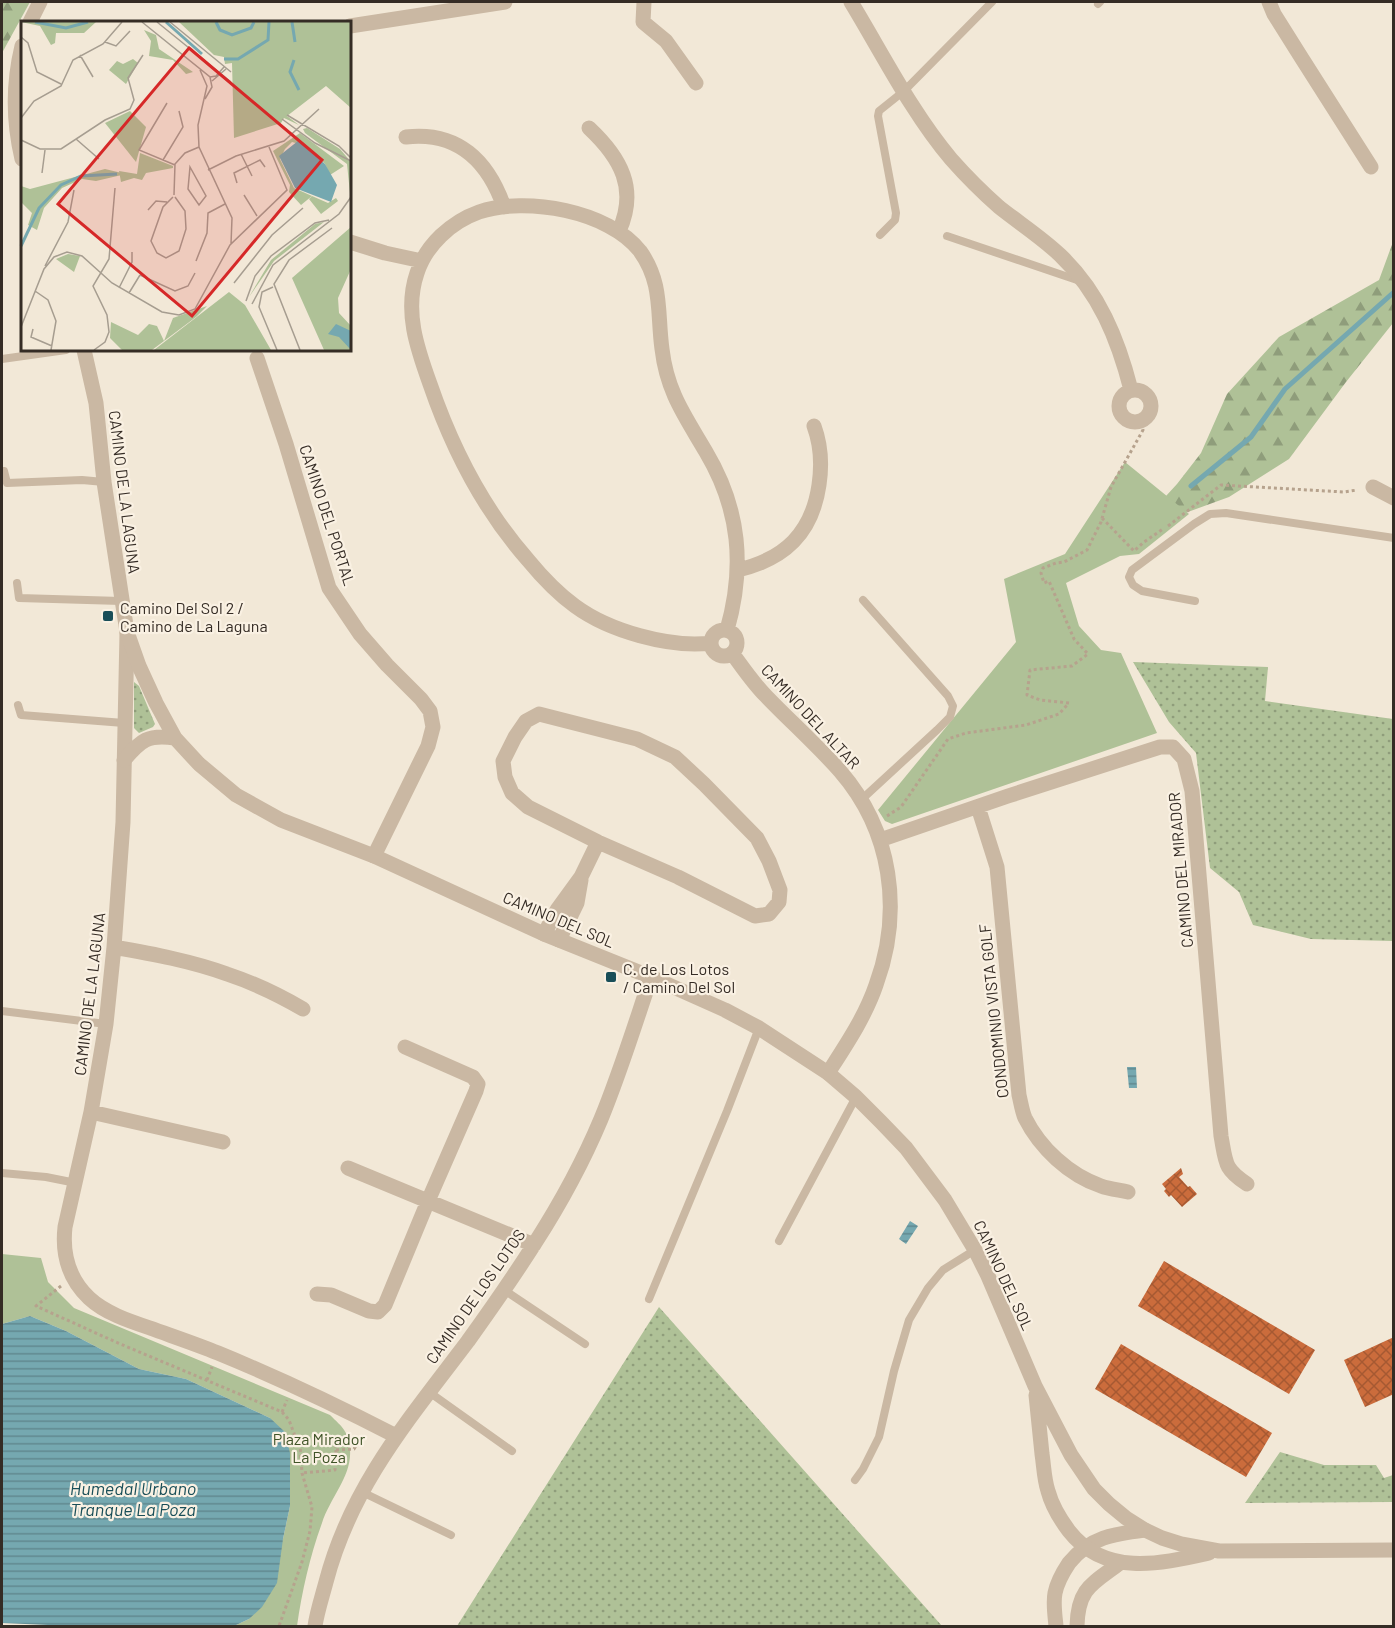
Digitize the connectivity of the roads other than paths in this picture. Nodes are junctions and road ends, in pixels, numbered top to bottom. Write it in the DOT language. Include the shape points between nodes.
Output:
graph roads {
  1 [pos="40,2"];
  2 [pos="505,2"];
  3 [pos="644,2"];
  4 [pos="851,2"];
  5 [pos="992,2"];
  6 [pos="1269,2"];
  7 [pos="30,21"];
  8 [pos="351,26"];
  9 [pos="21,52"];
  10 [pos="696,83"];
  11 [pos="904,91"];
  12 [pos="589,128"];
  13 [pos="406,137"];
  14 [pos="21,154"];
  15 [pos="1371,167"];
  16 [pos="504,207"];
  17 [pos="619,231"];
  18 [pos="880,235"];
  19 [pos="947,236"];
  20 [pos="351,242"];
  21 [pos="422,261"];
  22 [pos="1084,282"];
  23 [pos="59,351"];
  24 [pos="84,351"];
  25 [pos="257,358"];
  26 [pos="2,359"];
  27 [pos="1131,390"];
  28 [pos="814,426"];
  29 [pos="4,471"];
  30 [pos="104,482"];
  31 [pos="1373,487"];
  32 [pos="1394,498"];
  33 [pos="1394,538"];
  34 [pos="738,570"];
  35 [pos="17,583"];
  36 [pos="863,600"];
  37 [pos="122,601"];
  38 [pos="1195,601"];
  39 [pos="727,630"];
  40 [pos="127,632"];
  41 [pos="711,643"];
  42 [pos="732,653"];
  43 [pos="18,705"];
  44 [pos="124,723"];
  45 [pos="175,738"];
  46 [pos="124,760"];
  47 [pos="861,800"];
  48 [pos="978,807"];
  49 [pos="878,834"];
  50 [pos="598,842"];
  51 [pos="374,856"];
  52 [pos="581,877"];
  53 [pos="544,934"];
  54 [pos="559,940"];
  55 [pos="114,947"];
  56 [pos="651,977"];
  57 [pos="303,1009"];
  58 [pos="2,1011"];
  59 [pos="106,1024"];
  60 [pos="759,1028"];
  61 [pos="405,1047"];
  62 [pos="828,1073"];
  63 [pos="856,1097"];
  64 [pos="92,1112"];
  65 [pos="223,1142"];
  66 [pos="348,1168"];
  67 [pos="2,1173"];
  68 [pos="76,1184"];
  69 [pos="1247,1184"];
  70 [pos="1128,1192"];
  71 [pos="428,1201"];
  72 [pos="779,1241"];
  73 [pos="534,1245"];
  74 [pos="975,1250"];
  75 [pos="503,1290"];
  76 [pos="317,1294"];
  77 [pos="649,1299"];
  78 [pos="585,1344"];
  79 [pos="1035,1386"];
  80 [pos="429,1392"];
  81 [pos="396,1436"];
  82 [pos="512,1451"];
  83 [pos="855,1480"];
  84 [pos="362,1492"];
  85 [pos="1145,1530"];
  86 [pos="451,1536"];
  87 [pos="1085,1546"];
  88 [pos="1394,1550"];
  89 [pos="1219,1551"];
  90 [pos="1120,1563"];
  91 [pos="315,1626"];
  92 [pos="1056,1626"];
  93 [pos="1077,1626"];
  1 -- 7 [label="street"];
  2 -- 8 [label="street"];
  3 -- 10 [label="street" via="643,22 666,41"];
  4 -- 11 [label="street"];
  5 -- 11 [label="lane"];
  6 -- 15 [label="street"];
  9 -- 14 [label="street" via="15,104"];
  11 -- 18 [label="lane" via="878,116 896,213 895,220"];
  11 -- 22 [label="street" via="937,141 966,175 998,206 1046,242"];
  12 -- 17 [label="street" via="612,152 625,179 628,206"];
  13 -- 16 [label="street" via="430,136 463,148 486,169"];
  16 -- 17 [label="street" via="560,210"];
  16 -- 21 [label="street" via="456,223"];
  17 -- 34 [label="street" via="640,252 653,275 668,378 678,405 723,484 735,525"];
  19 -- 22 [label="lane"];
  20 -- 21 [label="street"];
  21 -- 41 [label="street" via="412,300 413,329 421,359 458,455 485,504 517,548 564,598 593,617 661,640"];
  22 -- 27 [label="street" via="1109,323"];
  23 -- 26 [label="lane"];
  24 -- 30 [label="street, CAMINO DE LA LAGUNA" via="96,403"];
  25 -- 51 [label="street, CAMINO DEL PORTAL" via="329,588 360,634 430,711 433,727 428,746"];
  27 -- 27 [label="street" via="1140,390 1150,401 1148,416 1139,422 1128,421 1118,408 1121,397"];
  28 -- 34 [label="street" via="821,472 810,519 787,548 767,561"];
  29 -- 30 [label="lane" via="7,483"];
  30 -- 37 [label="street, CAMINO DE LA LAGUNA"];
  31 -- 32 [label="street"];
  33 -- 38 [label="lane" via="1226,513 1210,514 1132,570 1129,577 1142,591"];
  34 -- 39 [label="street"];
  35 -- 37 [label="lane" via="19,598"];
  36 -- 47 [label="lane" via="953,706 950,717"];
  37 -- 40 [label="street, CAMINO DE LA LAGUNA"];
  39 -- 41 [label="street" via="714,634"];
  39 -- 42 [label="street" via="737,640"];
  40 -- 44 [label="street, CAMINO DE LA LAGUNA"];
  40 -- 45 [label="street, CAMINO DEL SOL" via="156,704"];
  41 -- 42 [label="street" via="720,656"];
  42 -- 47 [label="street, CAMINO DEL ALTAR" via="766,696 841,772"];
  43 -- 44 [label="lane" via="21,715"];
  44 -- 46 [label="street, CAMINO DE LA LAGUNA"];
  45 -- 46 [label="street" via="157,735 138,744"];
  45 -- 51 [label="street, CAMINO DEL SOL" via="217,780 257,808"];
  46 -- 55 [label="street, CAMINO DE LA LAGUNA"];
  47 -- 49 [label="street, CAMINO DEL ALTAR"];
  48 -- 49 [label="street, CAMINO DEL MIRADOR"];
  48 -- 69 [label="street, CAMINO DEL MIRADOR" via="1160,747 1173,747 1184,759 1192,791 1221,1136 1232,1174"];
  48 -- 70 [label="street, CONDOMINIO VISTA GOLF" via="997,867 1018,1095 1025,1117 1050,1154 1074,1173 1100,1186"];
  49 -- 62 [label="street, CAMINO DEL ALTAR" via="890,888 886,951 871,998"];
  50 -- 50 [label="street" via="528,807 512,793 504,762 526,721 539,714 637,739 675,757 757,838 780,890 780,902 770,914 755,916"];
  50 -- 52 [label="street"];
  51 -- 53 [label="street, CAMINO DEL SOL"];
  52 -- 53 [label="street"];
  52 -- 54 [label="street" via="576,903"];
  53 -- 54 [label="street, CAMINO DEL SOL"];
  54 -- 56 [label="street, CAMINO DEL SOL"];
  55 -- 57 [label="street" via="229,974"];
  55 -- 59 [label="street, CAMINO DE LA LAGUNA"];
  56 -- 60 [label="street, CAMINO DEL SOL"];
  56 -- 73 [label="street, CAMINO DE LOS LOTOS" via="601,1118 574,1176"];
  58 -- 59 [label="lane"];
  59 -- 64 [label="street, CAMINO DE LA LAGUNA"];
  60 -- 62 [label="street, CAMINO DEL SOL"];
  60 -- 77 [label="lane"];
  61 -- 71 [label="street" via="472,1077 478,1084"];
  62 -- 63 [label="street, CAMINO DEL SOL"];
  63 -- 72 [label="lane"];
  63 -- 74 [label="street, CAMINO DEL SOL" via="928,1176"];
  64 -- 65 [label="street"];
  64 -- 68 [label="street, CAMINO DE LA LAGUNA"];
  66 -- 71 [label="street"];
  67 -- 68 [label="lane"];
  68 -- 81 [label="street, CAMINO DE LA LAGUNA" via="64,1240 68,1265 90,1299 128,1320 218,1353"];
  71 -- 73 [label="street"];
  71 -- 76 [label="street" via="385,1305 378,1312 332,1295"];
  73 -- 75 [label="street, CAMINO DE LOS LOTOS"];
  74 -- 79 [label="street, CAMINO DEL SOL"];
  74 -- 83 [label="lane" via="943,1270 909,1320 879,1437"];
  75 -- 78 [label="lane"];
  75 -- 80 [label="street, CAMINO DE LOS LOTOS"];
  79 -- 85 [label="street, CAMINO DEL SOL" via="1071,1455 1094,1489"];
  79 -- 87 [label="street, CAMINO DEL SOL" via="1048,1492 1062,1522"];
  80 -- 81 [label="street, CAMINO DE LOS LOTOS"];
  80 -- 82 [label="lane"];
  81 -- 84 [label="street, CAMINO DE LOS LOTOS"];
  84 -- 86 [label="lane"];
  84 -- 91 [label="street, CAMINO DE LOS LOTOS" via="335,1551"];
  85 -- 87 [label="street" via="1109,1535"];
  85 -- 89 [label="street, CAMINO DEL SOL" via="1181,1544"];
  87 -- 90 [label="street, CAMINO DEL SOL"];
  87 -- 92 [label="street" via="1059,1580 1055,1594"];
  88 -- 89 [label="street, CAMINO DEL SOL"];
  89 -- 90 [label="street, CAMINO DEL SOL" via="1151,1563"];
  90 -- 93 [label="street" via="1082,1596"];
}
